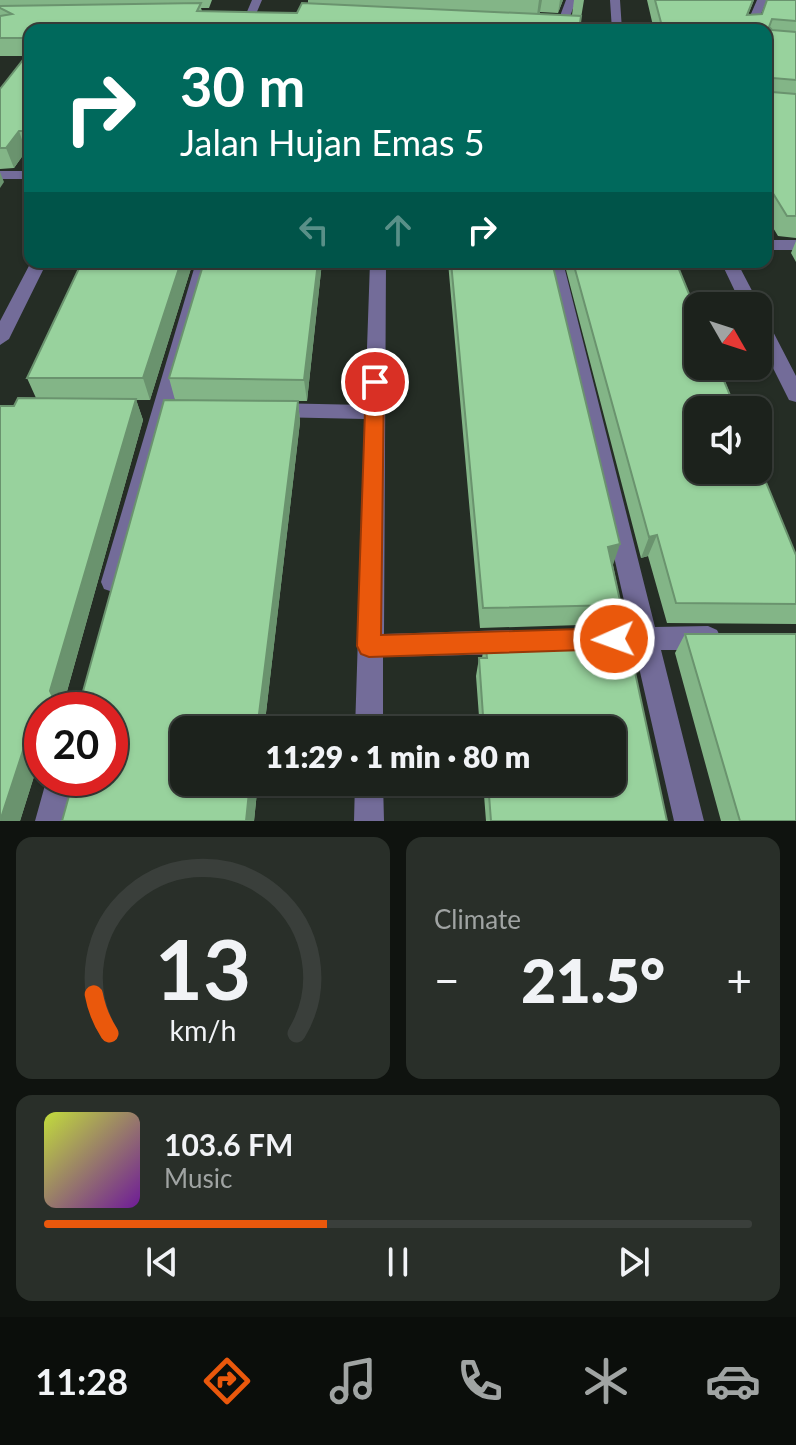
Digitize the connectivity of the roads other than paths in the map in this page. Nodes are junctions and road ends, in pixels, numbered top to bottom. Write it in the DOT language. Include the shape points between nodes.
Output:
graph roads {
  1 [pos="257,0"];
  2 [pos="571,0"];
  3 [pos="615,0"];
  4 [pos="762,0"];
  5 [pos="238,14"];
  6 [pos="251,14"];
  7 [pos="266,15"];
  8 [pos="541,24"];
  9 [pos="617,24"];
  10 [pos="752,24"];
  11 [pos="0,175"];
  12 [pos="24,175"];
  13 [pos="772,245"];
  14 [pos="796,245"];
  15 [pos="36,268"];
  16 [pos="202,268"];
  17 [pos="378,268"];
  18 [pos="556,268"];
  19 [pos="732,268"];
  20 [pos="744,292"];
  21 [pos="0,339"];
  22 [pos="772,348"];
  23 [pos="796,395"];
  24 [pos="252,410"];
  25 [pos="374,412"];
  26 [pos="108,604"];
  27 [pos="645,638"];
  28 [pos="735,639"];
  29 [pos="568,640"];
  30 [pos="537,641"];
  31 [pos="369,646"];
  32 [pos="369,716"];
  33 [pos="56,796"];
  34 [pos="369,796"];
  35 [pos="50,821"];
  36 [pos="369,821"];
  37 [pos="689,821"];
  1 -- 6 [label="street"];
  2 -- 8 [label="street" via="564,20 535,23"];
  3 -- 9 [label="street"];
  4 -- 10 [label="street"];
  5 -- 6 [label="street"];
  6 -- 7 [label="street"];
  11 -- 12 [label="street"];
  13 -- 14 [label="street"];
  15 -- 21 [label="street"];
  16 -- 26 [label="street"];
  17 -- 25 [label="street"];
  18 -- 27 [label="street"];
  19 -- 20 [label="street"];
  22 -- 23 [label="street"];
  24 -- 25 [label="street"];
  25 -- 31 [label="street"];
  27 -- 28 [label="street"];
  27 -- 29 [label="street"];
  27 -- 37 [label="street"];
  30 -- 31 [label="street"];
  31 -- 32 [label="street"];
  33 -- 35 [label="street"];
  34 -- 36 [label="street"];
}
